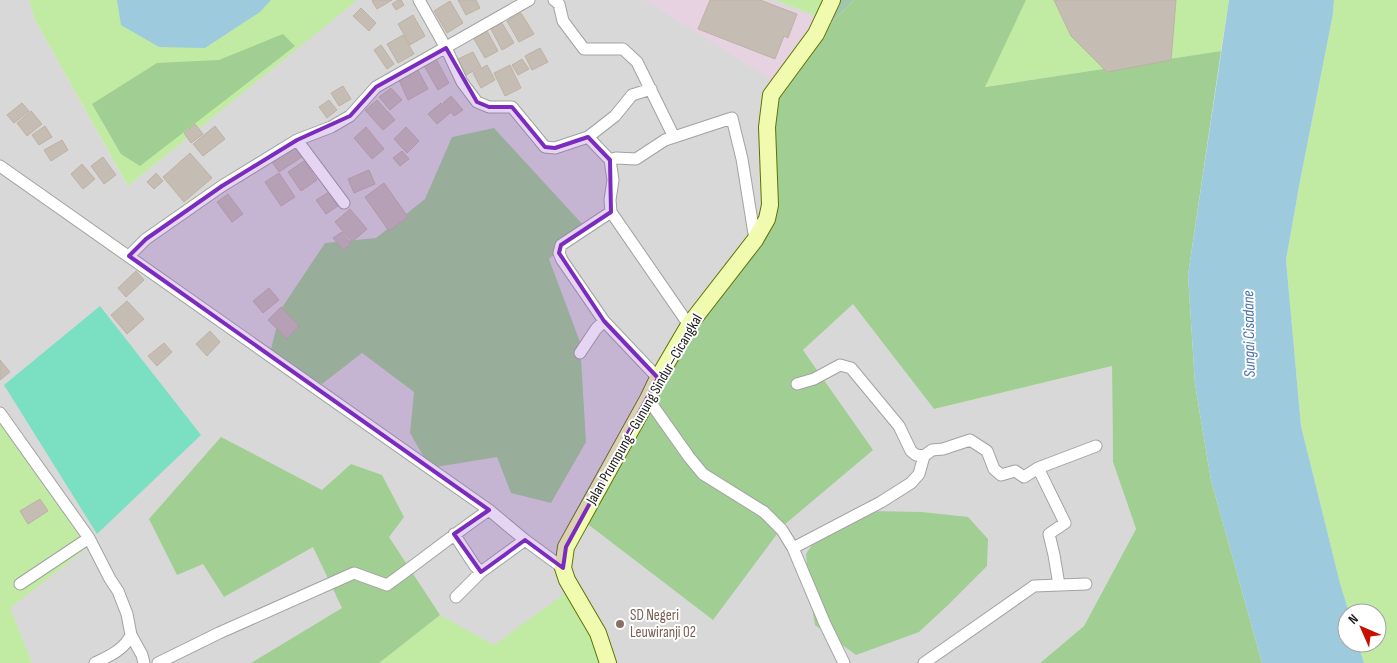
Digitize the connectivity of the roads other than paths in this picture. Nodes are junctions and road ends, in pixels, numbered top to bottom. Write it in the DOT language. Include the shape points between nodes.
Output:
graph roads {
  1 [pos="419,0"];
  2 [pos="529,0"];
  3 [pos="554,0"];
  4 [pos="832,0"];
  5 [pos="446,48"];
  6 [pos="651,89"];
  7 [pos="588,137"];
  8 [pos="674,137"];
  9 [pos="297,140"];
  10 [pos="610,160"];
  11 [pos="0,166"];
  12 [pos="344,203"];
  13 [pos="611,212"];
  14 [pos="755,240"];
  15 [pos="130,256"];
  16 [pos="604,321"];
  17 [pos="688,325"];
  18 [pos="580,353"];
  19 [pos="658,378"];
  20 [pos="797,384"];
  21 [pos="648,399"];
  22 [pos="0,413"];
  23 [pos="1096,446"];
  24 [pos="924,456"];
  25 [pos="1038,468"];
  26 [pos="489,510"];
  27 [pos="454,534"];
  28 [pos="88,538"];
  29 [pos="525,540"];
  30 [pos="794,548"];
  31 [pos="563,568"];
  32 [pos="481,572"];
  33 [pos="20,584"];
  34 [pos="1086,584"];
  35 [pos="1059,585"];
  36 [pos="456,597"];
  37 [pos="131,635"];
  38 [pos="95,663"];
  39 [pos="144,663"];
  40 [pos="158,663"];
  41 [pos="608,663"];
  42 [pos="844,663"];
  43 [pos="924,663"];
  1 -- 5 [label="street"];
  2 -- 5 [label="street"];
  3 -- 6 [label="street" via="563,21 584,49 623,49 637,62"];
  4 -- 14 [label="main road, Jalan Prumpung–Gunung Sindur–Cicangkal" via="816,34 771,95 767,127 770,205 767,219"];
  5 -- 7 [label="street" via="462,82 477,102 489,107 512,107 545,146 555,148"];
  5 -- 9 [label="street" via="376,87 350,116"];
  6 -- 7 [label="street" via="632,95 615,116"];
  6 -- 8 [label="street"];
  7 -- 10 [label="street"];
  8 -- 10 [label="street" via="636,159"];
  8 -- 14 [label="street" via="732,118"];
  9 -- 12 [label="street"];
  9 -- 15 [label="street" via="222,186 146,239"];
  10 -- 13 [label="street" via="613,180"];
  11 -- 15 [label="street"];
  13 -- 16 [label="street" via="561,245 559,253"];
  13 -- 17 [label="street"];
  14 -- 17 [label="main road, Jalan Prumpung–Gunung Sindur–Cicangkal"];
  15 -- 26 [label="street"];
  16 -- 18 [label="street"];
  16 -- 19 [label="street"];
  17 -- 19 [label="main road, Jalan Prumpung–Gunung Sindur–Cicangkal"];
  19 -- 21 [label="main road, Jalan Prumpung–Gunung Sindur–Cicangkal"];
  20 -- 24 [label="street" via="840,365 851,368 899,426 911,450"];
  21 -- 30 [label="street" via="688,458 703,474 764,512"];
  21 -- 31 [label="main road, Jalan Prumpung–Gunung Sindur–Cicangkal" via="566,547"];
  22 -- 28 [label="street"];
  23 -- 25 [label="street"];
  24 -- 25 [label="street" via="932,450 970,440 987,451 994,469 1002,475 1015,471 1024,477"];
  24 -- 30 [label="street" via="920,474 912,483"];
  25 -- 35 [label="street" via="1065,523 1049,534"];
  26 -- 27 [label="street"];
  26 -- 29 [label="street"];
  27 -- 32 [label="street"];
  27 -- 40 [label="street" via="387,585 354,573"];
  28 -- 33 [label="street"];
  28 -- 37 [label="street" via="118,591"];
  29 -- 31 [label="street"];
  29 -- 32 [label="street"];
  30 -- 42 [label="street"];
  31 -- 41 [label="main road" via="598,634"];
  32 -- 36 [label="street"];
  34 -- 35 [label="street"];
  35 -- 43 [label="street" via="1034,586"];
  37 -- 38 [label="street" via="128,643 114,654"];
  37 -- 39 [label="street"];
}
